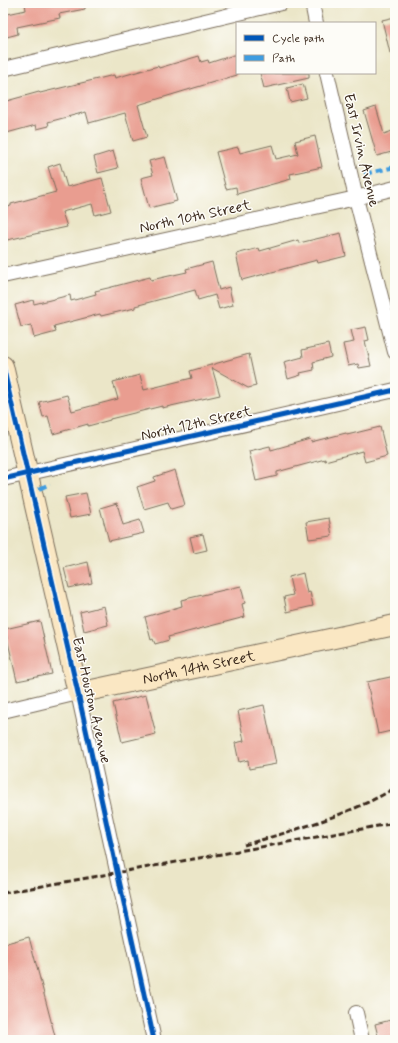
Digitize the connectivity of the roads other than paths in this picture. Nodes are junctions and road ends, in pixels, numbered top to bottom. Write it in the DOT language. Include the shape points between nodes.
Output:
graph roads {
  1 [pos="281,3"];
  2 [pos="312,3"];
  3 [pos="316,22"];
  4 [pos="3,68"];
  5 [pos="327,74"];
  6 [pos="395,188"];
  7 [pos="356,198"];
  8 [pos="3,276"];
  9 [pos="395,352"];
  10 [pos="3,366"];
  11 [pos="395,390"];
  12 [pos="28,473"];
  13 [pos="3,479"];
  14 [pos="395,625"];
  15 [pos="78,693"];
  16 [pos="3,711"];
  17 [pos="356,1013"];
  18 [pos="154,1040"];
  19 [pos="362,1040"];
  1 -- 4 [label="street"];
  2 -- 3 [label="street"];
  5 -- 7 [label="street, East Irvin Avenue"];
  6 -- 7 [label="street, North 10th Street"];
  7 -- 8 [label="street, North 10th Street"];
  7 -- 9 [label="street, East Irvin Avenue"];
  10 -- 12 [label="street, East Houston Avenue"];
  11 -- 12 [label="street, North 12th Street"];
  12 -- 13 [label="street, North 12th Street"];
  12 -- 15 [label="street, East Houston Avenue"];
  14 -- 15 [label="street, North 14th Street"];
  15 -- 16 [label="street, North 14th Street"];
  15 -- 18 [label="street, East Houston Avenue"];
  17 -- 19 [label="street"];
}
